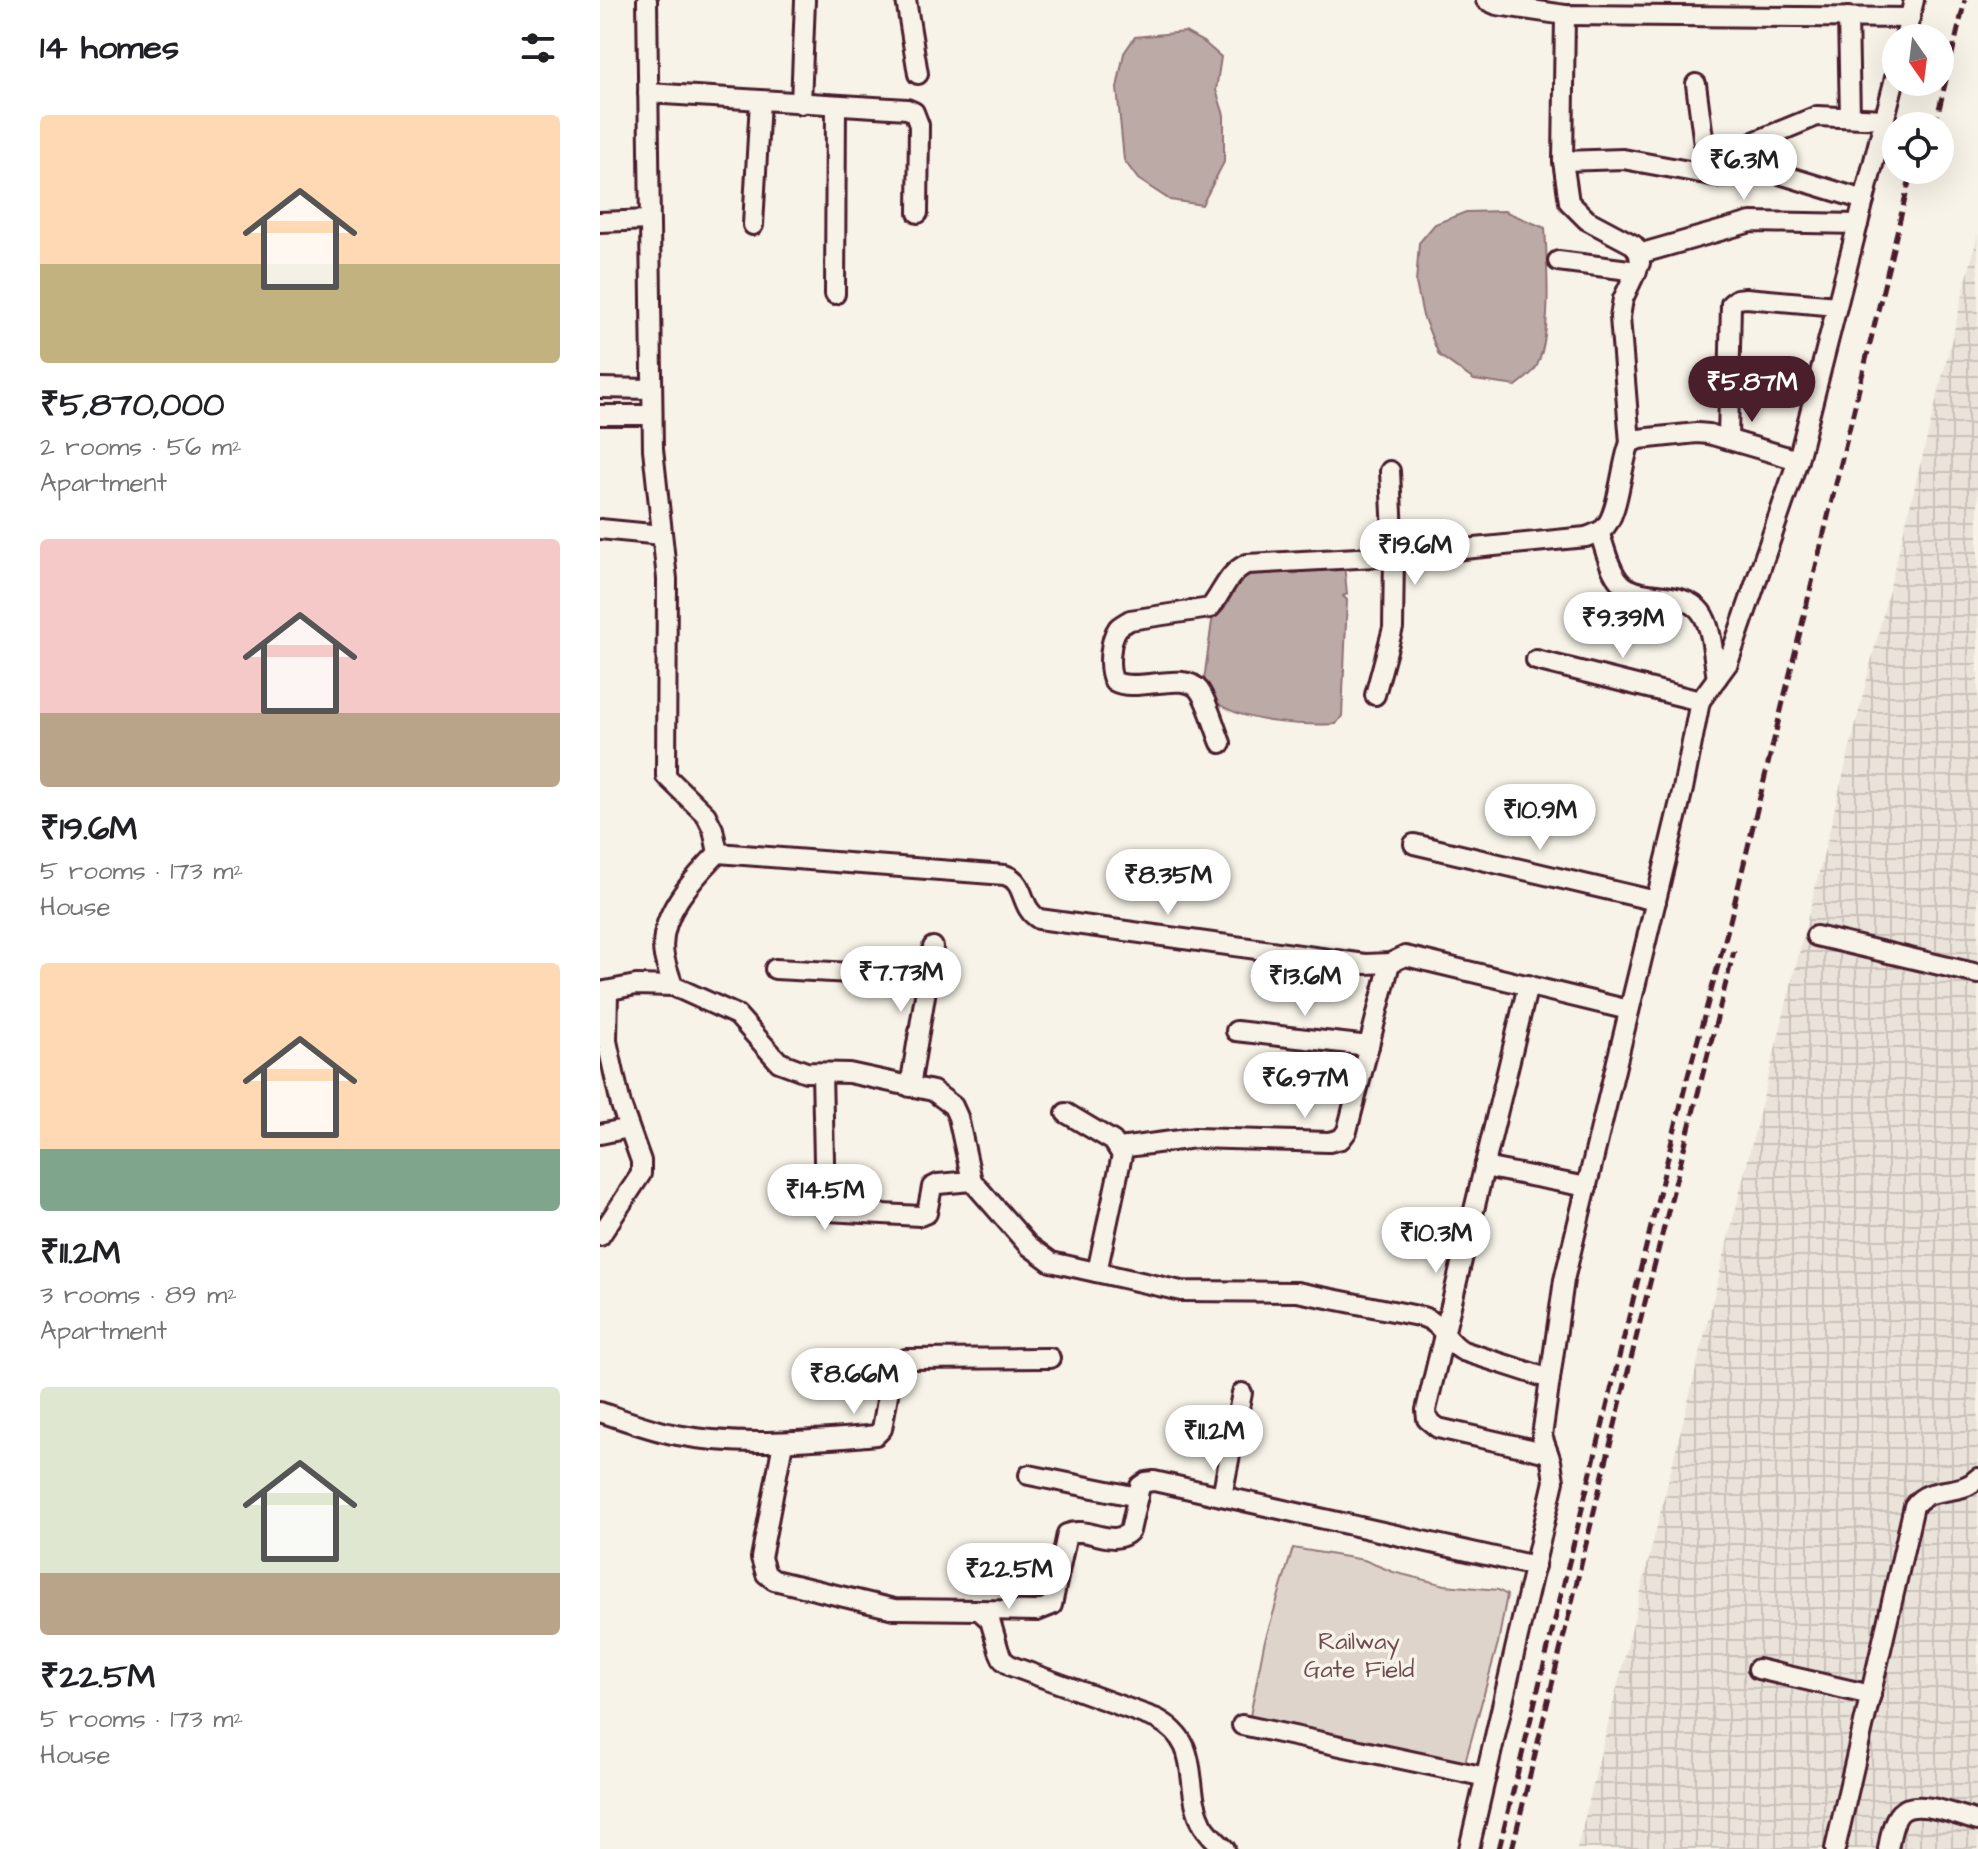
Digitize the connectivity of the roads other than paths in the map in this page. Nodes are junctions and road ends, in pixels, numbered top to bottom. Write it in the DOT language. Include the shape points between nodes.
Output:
graph roads {
  1 [pos="647,0"];
  2 [pos="805,0"];
  3 [pos="906,0"];
  4 [pos="1486,0"];
  5 [pos="1912,9"];
  6 [pos="1565,15"];
  7 [pos="1848,17"];
  8 [pos="918,74"];
  9 [pos="1696,84"];
  10 [pos="648,93"];
  11 [pos="760,101"];
  12 [pos="801,104"];
  13 [pos="836,105"];
  14 [pos="1850,117"];
  15 [pos="1882,119"];
  16 [pos="1882,131"];
  17 [pos="1563,161"];
  18 [pos="1707,166"];
  19 [pos="1864,200"];
  20 [pos="918,213"];
  21 [pos="649,220"];
  22 [pos="600,222"];
  23 [pos="1858,224"];
  24 [pos="753,225"];
  25 [pos="1558,261"];
  26 [pos="1638,262"];
  27 [pos="835,294"];
  28 [pos="1837,306"];
  29 [pos="600,388"];
  30 [pos="652,389"];
  31 [pos="600,415"];
  32 [pos="652,415"];
  33 [pos="1728,439"];
  34 [pos="1630,443"];
  35 [pos="1798,460"];
  36 [pos="1390,471"];
  37 [pos="600,529"];
  38 [pos="1599,532"];
  39 [pos="662,535"];
  40 [pos="1394,556"];
  41 [pos="1536,660"];
  42 [pos="1717,678"];
  43 [pos="1375,695"];
  44 [pos="1700,701"];
  45 [pos="1221,743"];
  46 [pos="1414,844"];
  47 [pos="718,853"];
  48 [pos="1656,901"];
  49 [pos="1816,936"];
  50 [pos="933,947"];
  51 [pos="1390,963"];
  52 [pos="775,969"];
  53 [pos="1978,974"];
  54 [pos="928,977"];
  55 [pos="1528,985"];
  56 [pos="673,986"];
  57 [pos="604,991"];
  58 [pos="1629,1010"];
  59 [pos="1236,1031"];
  60 [pos="1369,1046"];
  61 [pos="822,1073"];
  62 [pos="910,1087"];
  63 [pos="1066,1113"];
  64 [pos="629,1128"];
  65 [pos="600,1134"];
  66 [pos="1119,1148"];
  67 [pos="1484,1167"];
  68 [pos="972,1181"];
  69 [pos="1587,1187"];
  70 [pos="600,1236"];
  71 [pos="1097,1272"];
  72 [pos="1444,1332"];
  73 [pos="1050,1358"];
  74 [pos="1550,1379"];
  75 [pos="1242,1393"];
  76 [pos="600,1412"];
  77 [pos="783,1443"];
  78 [pos="1548,1453"];
  79 [pos="1029,1475"];
  80 [pos="1978,1478"];
  81 [pos="1222,1496"];
  82 [pos="1138,1497"];
  83 [pos="1535,1566"];
  84 [pos="979,1610"];
  85 [pos="1758,1669"];
  86 [pos="1871,1695"];
  87 [pos="1242,1725"];
  88 [pos="1486,1777"];
  89 [pos="1978,1821"];
  90 [pos="1225,1849"];
  91 [pos="1469,1849"];
  92 [pos="1835,1849"];
  93 [pos="1888,1849"];
  1 -- 10 [label="street"];
  2 -- 12 [label="street"];
  3 -- 8 [label="street"];
  4 -- 6 [label="street"];
  5 -- 7 [label="street"];
  6 -- 7 [label="street"];
  6 -- 17 [label="street"];
  7 -- 14 [label="street"];
  9 -- 18 [label="street"];
  10 -- 11 [label="street"];
  10 -- 21 [label="street"];
  11 -- 12 [label="street"];
  11 -- 24 [label="street"];
  12 -- 13 [label="street"];
  13 -- 20 [label="street" via="914,112 919,125"];
  13 -- 27 [label="street"];
  14 -- 15 [label="street"];
  14 -- 18 [label="street" via="1817,116"];
  16 -- 19 [label="street"];
  17 -- 18 [label="street" via="1623,159"];
  17 -- 26 [label="street" via="1569,202 1587,220 1634,245"];
  18 -- 19 [label="street" via="1722,177 1773,172"];
  19 -- 23 [label="street"];
  21 -- 22 [label="street"];
  21 -- 30 [label="street"];
  23 -- 26 [label="street" via="1751,222"];
  23 -- 28 [label="street"];
  25 -- 26 [label="street"];
  26 -- 34 [label="street" via="1620,317"];
  28 -- 33 [label="street" via="1746,298 1731,304"];
  28 -- 35 [label="street"];
  29 -- 30 [label="street"];
  30 -- 32 [label="street"];
  31 -- 32 [label="street"];
  32 -- 39 [label="street"];
  33 -- 34 [label="street" via="1697,433"];
  33 -- 35 [label="street"];
  34 -- 38 [label="street" via="1612,516"];
  35 -- 42 [label="street" via="1728,663"];
  36 -- 40 [label="street"];
  37 -- 39 [label="street"];
  38 -- 40 [label="street"];
  38 -- 42 [label="street" via="1621,584 1685,600 1701,612"];
  39 -- 47 [label="street" via="667,579 666,776 706,815"];
  40 -- 43 [label="street" via="1392,637"];
  40 -- 45 [label="street" via="1247,564 1231,575 1210,608 1119,626 1110,674 1114,681 1190,684 1199,690"];
  41 -- 44 [label="street"];
  42 -- 44 [label="street"];
  44 -- 48 [label="street"];
  46 -- 48 [label="street"];
  47 -- 51 [label="street" via="1005,875 1014,878 1025,907 1039,919"];
  47 -- 56 [label="street" via="675,903 664,953"];
  48 -- 58 [label="street"];
  49 -- 53 [label="street"];
  50 -- 54 [label="street"];
  51 -- 55 [label="street" via="1405,956"];
  51 -- 60 [label="street"];
  52 -- 54 [label="street"];
  54 -- 62 [label="street"];
  55 -- 58 [label="street"];
  55 -- 67 [label="street"];
  56 -- 57 [label="street"];
  56 -- 61 [label="street" via="737,1015 779,1062"];
  57 -- 64 [label="street" via="607,1041"];
  58 -- 69 [label="street"];
  59 -- 60 [label="street"];
  60 -- 66 [label="street" via="1341,1139 1183,1138"];
  61 -- 62 [label="street" via="849,1073"];
  61 -- 68 [label="street" via="827,1211 920,1216 927,1213 932,1187"];
  62 -- 68 [label="street" via="933,1091 953,1106"];
  63 -- 66 [label="street"];
  64 -- 65 [label="street"];
  64 -- 70 [label="street" via="641,1174"];
  66 -- 71 [label="street" via="1122,1164"];
  67 -- 69 [label="street"];
  67 -- 72 [label="street"];
  68 -- 71 [label="street" via="1039,1255"];
  69 -- 74 [label="street" via="1564,1280"];
  71 -- 72 [label="street" via="1181,1291 1297,1292 1423,1317"];
  72 -- 74 [label="street" via="1463,1351"];
  72 -- 78 [label="street" via="1426,1410 1431,1424"];
  73 -- 77 [label="street" via="906,1359 892,1372 885,1420 876,1435"];
  74 -- 78 [label="street" via="1542,1436"];
  75 -- 81 [label="street"];
  76 -- 77 [label="street" via="680,1436"];
  77 -- 84 [label="street" via="761,1558 766,1574 894,1609"];
  78 -- 83 [label="street" via="1554,1481"];
  79 -- 82 [label="street"];
  80 -- 86 [label="street" via="1962,1488 1926,1495 1914,1506"];
  81 -- 82 [label="street" via="1154,1481 1140,1486"];
  81 -- 83 [label="street"];
  82 -- 84 [label="street" via="1126,1535 1067,1534 1052,1605 1037,1611"];
  83 -- 88 [label="street"];
  84 -- 90 [label="street" via="990,1620 1003,1660 1011,1666 1157,1719 1177,1732 1187,1752 1202,1824"];
  85 -- 86 [label="street"];
  86 -- 92 [label="street"];
  87 -- 88 [label="street"];
  88 -- 91 [label="street"];
  89 -- 93 [label="street" via="1929,1807 1906,1809 1899,1814"];
}
